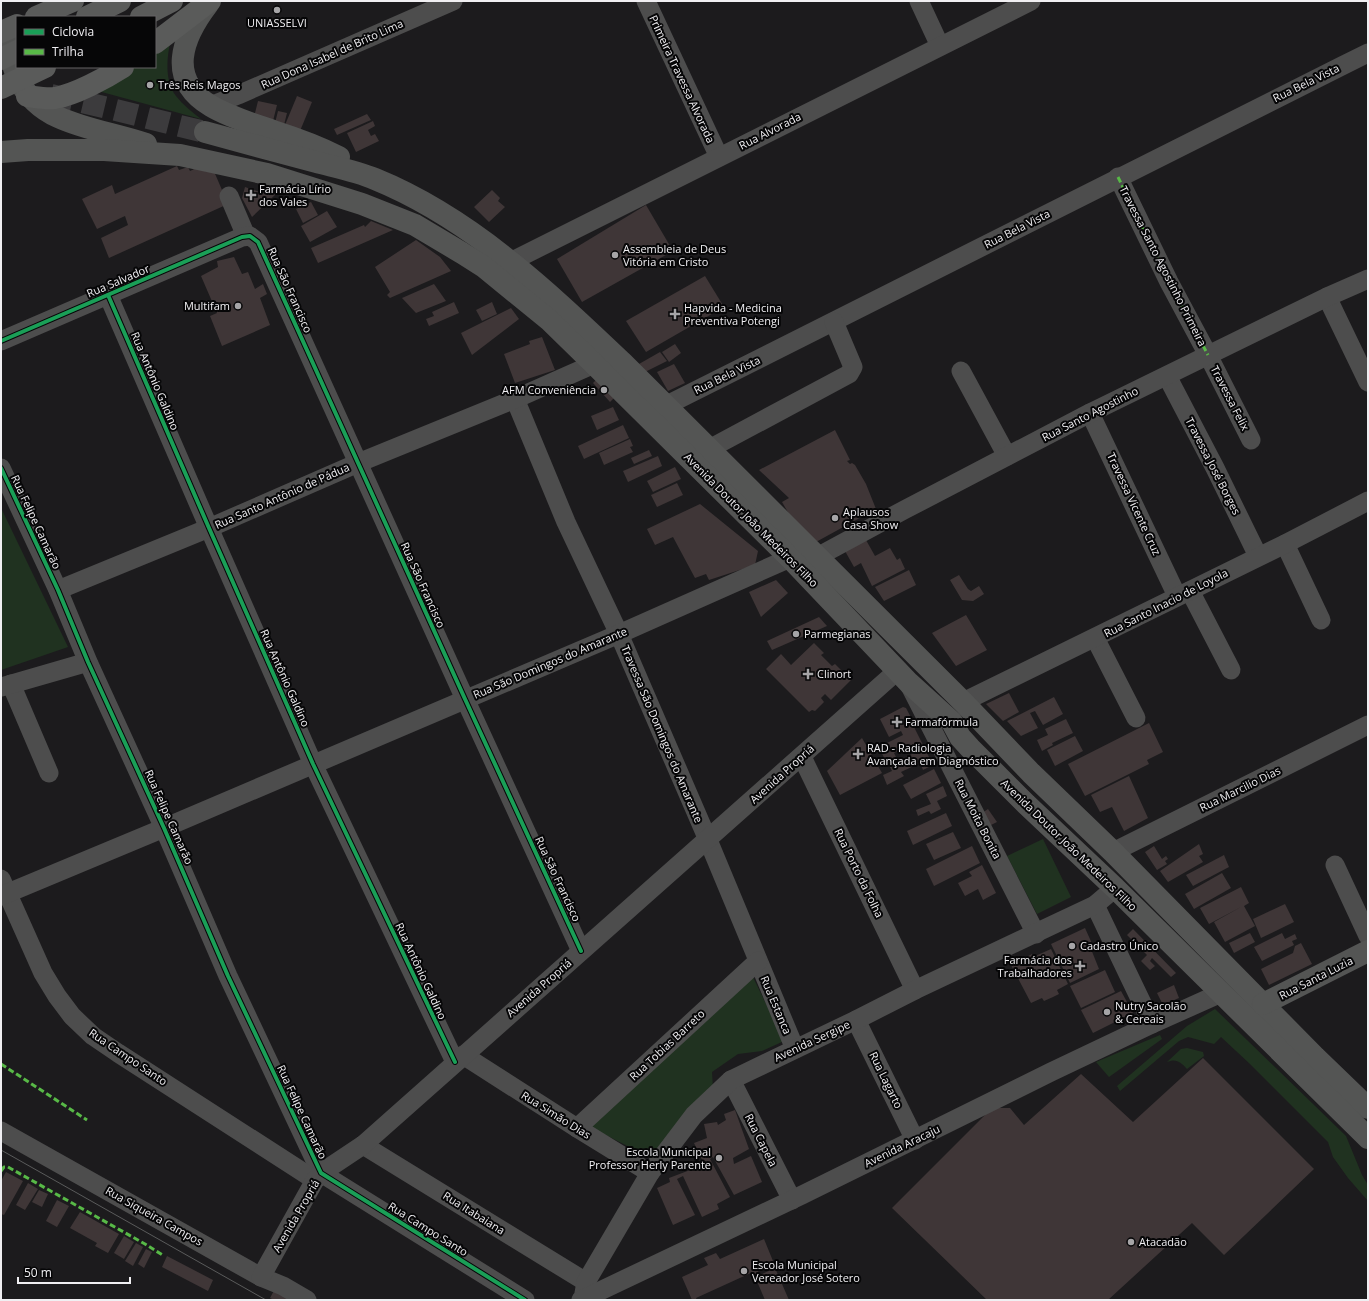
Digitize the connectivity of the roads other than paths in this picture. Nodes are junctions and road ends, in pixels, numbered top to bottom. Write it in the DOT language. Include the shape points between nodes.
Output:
graph roads {
  1 [pos="73,1"];
  2 [pos="120,1"];
  3 [pos="172,1"];
  4 [pos="211,1"];
  5 [pos="453,1"];
  6 [pos="646,1"];
  7 [pos="918,1"];
  8 [pos="1031,1"];
  9 [pos="38,16"];
  10 [pos="89,16"];
  11 [pos="143,16"];
  12 [pos="16,26"];
  13 [pos="16,27"];
  14 [pos="1,32"];
  15 [pos="156,42"];
  16 [pos="940,46"];
  17 [pos="16,52"];
  18 [pos="1368,53"];
  19 [pos="1,59"];
  20 [pos="43,68"];
  21 [pos="121,68"];
  22 [pos="1,88"];
  23 [pos="27,96"];
  24 [pos="210,106"];
  25 [pos="205,132"];
  26 [pos="1,152"];
  27 [pos="180,155"];
  28 [pos="719,157"];
  29 [pos="1118,177"];
  30 [pos="374,178"];
  31 [pos="229,196"];
  32 [pos="244,236"];
  33 [pos="510,262"];
  34 [pos="1368,279"];
  35 [pos="108,295"];
  36 [pos="1327,297"];
  37 [pos="834,322"];
  38 [pos="1,341"];
  39 [pos="1208,355"];
  40 [pos="594,364"];
  41 [pos="961,371"];
  42 [pos="1166,376"];
  43 [pos="1368,382"];
  44 [pos="515,399"];
  45 [pos="666,406"];
  46 [pos="1090,412"];
  47 [pos="1251,440"];
  48 [pos="709,449"];
  49 [pos="1007,456"];
  50 [pos="358,462"];
  51 [pos="1,468"];
  52 [pos="1368,501"];
  53 [pos="209,528"];
  54 [pos="1285,544"];
  55 [pos="1258,556"];
  56 [pos="817,557"];
  57 [pos="790,558"];
  58 [pos="58,590"];
  59 [pos="1183,593"];
  60 [pos="1321,620"];
  61 [pos="619,634"];
  62 [pos="1095,638"];
  63 [pos="88,662"];
  64 [pos="1231,670"];
  65 [pos="903,677"];
  66 [pos="6,686"];
  67 [pos="465,699"];
  68 [pos="963,702"];
  69 [pos="1136,718"];
  70 [pos="952,722"];
  71 [pos="1368,725"];
  72 [pos="802,756"];
  73 [pos="313,764"];
  74 [pos="49,773"];
  75 [pos="1031,773"];
  76 [pos="1030,809"];
  77 [pos="164,828"];
  78 [pos="708,840"];
  79 [pos="1113,852"];
  80 [pos="1335,865"];
  81 [pos="1115,888"];
  82 [pos="3,890"];
  83 [pos="1095,905"];
  84 [pos="1036,934"];
  85 [pos="1368,936"];
  86 [pos="581,951"];
  87 [pos="1368,951"];
  88 [pos="758,961"];
  89 [pos="915,990"];
  90 [pos="1222,993"];
  91 [pos="1263,1004"];
  92 [pos="856,1020"];
  93 [pos="1152,1024"];
  94 [pos="795,1049"];
  95 [pos="459,1059"];
  96 [pos="731,1080"];
  97 [pos="1368,1108"];
  98 [pos="577,1128"];
  99 [pos="1,1131"];
  100 [pos="1368,1138"];
  101 [pos="915,1140"];
  102 [pos="363,1145"];
  103 [pos="650,1173"];
  104 [pos="318,1177"];
  105 [pos="792,1200"];
  106 [pos="261,1277"];
  107 [pos="584,1295"];
  108 [pos="307,1300"];
  109 [pos="525,1300"];
  1 -- 9 [label="highway"];
  2 -- 10 [label="highway"];
  3 -- 11 [label="highway"];
  4 -- 15 [label="highway"];
  4 -- 24 [label="main road" via="186,41 182,54 185,79"];
  5 -- 24 [label="street, Rua Dona Isabel de Brito Lima"];
  6 -- 28 [label="street, Primeira Travessa Alvorada"];
  7 -- 16 [label="street"];
  8 -- 16 [label="street, Rua Alvorada"];
  12 -- 14 [label="highway"];
  13 -- 23 [label="main road" via="6,42 6,69 11,79"];
  16 -- 28 [label="street, Rua Alvorada"];
  17 -- 19 [label="highway, bridge"];
  18 -- 29 [label="street, Rua Bela Vista"];
  20 -- 22 [label="highway, bridge"];
  21 -- 23 [label="highway" via="97,82 56,98"];
  23 -- 27 [label="main road" via="58,117"];
  24 -- 30 [label="main road" via="329,152"];
  25 -- 30 [label="main road, Avenida Doutor João Medeiros Filho"];
  26 -- 27 [label="main road, Avenida Doutor João Medeiros Filho" via="104,150"];
  27 -- 40 [label="main road, Avenida Doutor João Medeiros Filho" via="266,174 362,204 415,225 484,267 549,320"];
  28 -- 33 [label="street, Rua Alvorada"];
  29 -- 37 [label="street, Rua Bela Vista"];
  29 -- 39 [label="street, Travessa Santo Agostinho Primeira"];
  30 -- 33 [label="main road, Avenida Doutor João Medeiros Filho" via="452,220"];
  31 -- 32 [label="street, Rua São Francisco"];
  32 -- 35 [label="street, Rua Salvador"];
  32 -- 50 [label="street, Rua São Francisco" via="253,238 260,246"];
  33 -- 45 [label="main road, Avenida Doutor João Medeiros Filho" via="580,323"];
  34 -- 36 [label="street, Rua Santo Agostinho"];
  35 -- 38 [label="street, Rua Salvador"];
  35 -- 53 [label="street, Rua Antônio Galdino"];
  36 -- 39 [label="street, Rua Santo Agostinho"];
  36 -- 43 [label="street"];
  37 -- 45 [label="street, Rua Bela Vista"];
  37 -- 48 [label="street" via="853,367 849,374"];
  39 -- 42 [label="street, Rua Santo Agostinho"];
  39 -- 47 [label="street, Travessa Felix"];
  40 -- 44 [label="street, Rua Santo Antônio de Pádua"];
  40 -- 57 [label="main road, Avenida Doutor João Medeiros Filho"];
  41 -- 49 [label="street"];
  42 -- 46 [label="street, Rua Santo Agostinho"];
  42 -- 55 [label="street, Travessa José Borges"];
  44 -- 50 [label="street, Rua Santo Antônio de Pádua"];
  44 -- 61 [label="street, Travessa São Domingos do Amarante" via="566,522"];
  45 -- 48 [label="main road, Avenida Doutor João Medeiros Filho"];
  46 -- 49 [label="street, Rua Santo Agostinho"];
  46 -- 59 [label="street, Travessa Vicente Cruz"];
  48 -- 56 [label="main road, Avenida Doutor João Medeiros Filho"];
  49 -- 56 [label="street, Rua Santo Agostinho"];
  50 -- 53 [label="street, Rua Santo Antônio de Pádua"];
  50 -- 67 [label="street, Rua São Francisco"];
  51 -- 58 [label="street, Rua Felipe Camarão"];
  52 -- 54 [label="street, Rua Santo Inacio de Loyola"];
  53 -- 58 [label="street, Rua Santo Antônio de Pádua"];
  53 -- 73 [label="street, Rua Antônio Galdino"];
  54 -- 55 [label="street, Rua Santo Inacio de Loyola"];
  54 -- 60 [label="street"];
  55 -- 59 [label="street, Rua Santo Inacio de Loyola"];
  56 -- 68 [label="main road, Avenida Doutor João Medeiros Filho"];
  57 -- 61 [label="street, Rua São Domingos do Amarante"];
  57 -- 65 [label="main road, Avenida Doutor João Medeiros Filho"];
  58 -- 63 [label="street, Rua Felipe Camarão"];
  59 -- 62 [label="street, Rua Santo Inacio de Loyola"];
  59 -- 64 [label="street, Travessa Vicente Cruz"];
  61 -- 67 [label="street, Rua São Domingos do Amarante"];
  61 -- 78 [label="street, Travessa São Domingos do Amarante"];
  62 -- 68 [label="street, Rua Santo Inacio de Loyola"];
  62 -- 69 [label="street"];
  63 -- 66 [label="street"];
  63 -- 77 [label="street, Rua Felipe Camarão"];
  65 -- 70 [label="main road, Avenida Doutor João Medeiros Filho"];
  65 -- 72 [label="street, Avenida Propriá"];
  65 -- 84 [label="street, Rua Moita Bonita"];
  66 -- 74 [label="street"];
  67 -- 73 [label="street, Rua São Domingos do Amarante"];
  67 -- 86 [label="street, Rua São Francisco"];
  68 -- 75 [label="main road, Avenida Doutor João Medeiros Filho"];
  70 -- 75 [label="main road" via="1012,773 1017,776"];
  70 -- 76 [label="main road, Avenida Doutor João Medeiros Filho" via="960,737"];
  71 -- 79 [label="street, Rua Marcilio Dias"];
  72 -- 78 [label="street, Avenida Propriá"];
  72 -- 89 [label="street, Rua Porto da Folha"];
  73 -- 77 [label="street, Rua São Domingos do Amarante"];
  73 -- 95 [label="street, Rua Antônio Galdino"];
  75 -- 79 [label="main road, Avenida Doutor João Medeiros Filho"];
  76 -- 79 [label="main road" via="1046,804 1051,806 1084,838"];
  76 -- 81 [label="main road, Avenida Doutor João Medeiros Filho"];
  77 -- 82 [label="street, Rua São Domingos do Amarante"];
  77 -- 104 [label="street, Rua Felipe Camarão"];
  78 -- 86 [label="street, Avenida Propriá"];
  78 -- 88 [label="street, Travessa São Domingos do Amarante"];
  79 -- 91 [label="main road, Avenida Doutor João Medeiros Filho"];
  80 -- 85 [label="street"];
  81 -- 83 [label="street, Avenida Sergipe"];
  81 -- 90 [label="main road, Avenida Doutor João Medeiros Filho"];
  82 -- 104 [label="street, Rua Campo Santo" via="43,973 57,996 72,1016 93,1036"];
  83 -- 84 [label="street, Avenida Sergipe"];
  83 -- 93 [label="street"];
  84 -- 89 [label="street, Avenida Sergipe"];
  86 -- 95 [label="street, Avenida Propriá"];
  87 -- 91 [label="main road, Rua Santa Luzia"];
  88 -- 94 [label="street, Rua Estanca"];
  88 -- 98 [label="street, Rua Tobias Barreto"];
  89 -- 92 [label="street, Avenida Sergipe"];
  90 -- 93 [label="street, Avenida Aracaju"];
  90 -- 100 [label="main road, Avenida Doutor João Medeiros Filho"];
  91 -- 97 [label="main road, Avenida Doutor João Medeiros Filho"];
  92 -- 94 [label="street, Avenida Sergipe"];
  92 -- 101 [label="street, Rua Lagarto"];
  93 -- 101 [label="street, Avenida Aracaju"];
  94 -- 96 [label="street, Avenida Sergipe"];
  95 -- 98 [label="street, Rua Simão Dias"];
  95 -- 102 [label="street, Avenida Propriá"];
  96 -- 103 [label="street, Avenida Sergipe" via="694,1115"];
  96 -- 105 [label="street, Rua Capela"];
  98 -- 103 [label="street, Rua Simão Dias"];
  99 -- 106 [label="street, Rua Siqueira Campos"];
  101 -- 105 [label="street, Avenida Aracaju"];
  102 -- 104 [label="street, Avenida Propriá"];
  102 -- 107 [label="street, Rua Itabaiana"];
  103 -- 107 [label="street, Avenida Sergipe"];
  104 -- 106 [label="street, Avenida Propriá"];
  104 -- 109 [label="street, Rua Campo Santo"];
  105 -- 107 [label="street, Avenida Aracaju"];
  106 -- 108 [label="street, Rua Siqueira Campos"];
}
